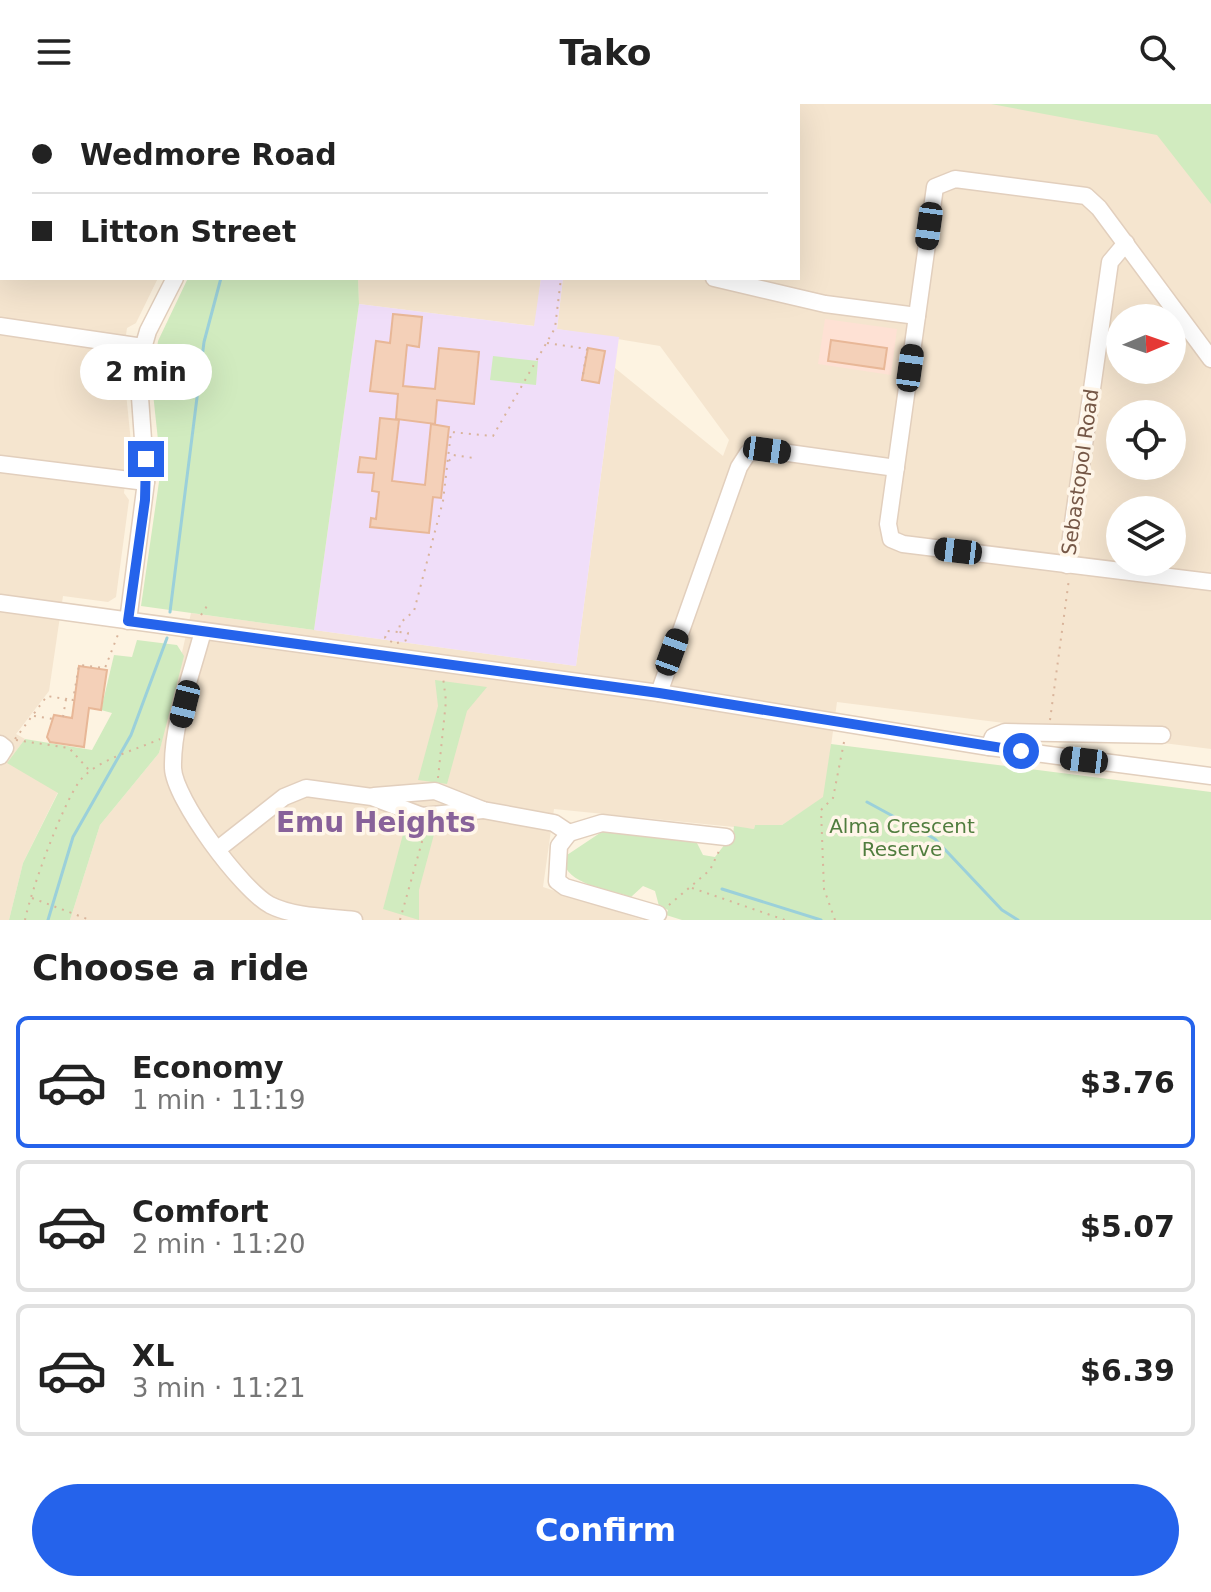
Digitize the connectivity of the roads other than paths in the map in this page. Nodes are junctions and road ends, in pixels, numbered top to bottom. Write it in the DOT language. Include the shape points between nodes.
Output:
graph roads {
  1 [pos="1126,243"];
  2 [pos="174,280"];
  3 [pos="731,280"];
  4 [pos="757,283"];
  5 [pos="917,316"];
  6 [pos="0,326"];
  7 [pos="143,347"];
  8 [pos="1211,359"];
  9 [pos="0,464"];
  10 [pos="896,468"];
  11 [pos="146,482"];
  12 [pos="1069,566"];
  13 [pos="1211,582"];
  14 [pos="0,603"];
  15 [pos="124,624"];
  16 [pos="203,631"];
  17 [pos="659,693"];
  18 [pos="1162,735"];
  19 [pos="989,747"];
  20 [pos="1211,776"];
  21 [pos="372,797"];
  22 [pos="483,810"];
  23 [pos="569,833"];
  24 [pos="726,837"];
  25 [pos="218,849"];
  26 [pos="658,914"];
  27 [pos="354,920"];
  1 -- 5 [label="street" via="1086,196 955,179 940,183 933,196"];
  1 -- 8 [label="street"];
  1 -- 12 [label="street, Sebastopol Road" via="1110,262"];
  2 -- 7 [label="street"];
  3 -- 4 [label="street"];
  4 -- 5 [label="street" via="825,304"];
  5 -- 10 [label="street"];
  6 -- 7 [label="street"];
  7 -- 11 [label="street" via="139,383"];
  9 -- 11 [label="street"];
  10 -- 12 [label="street" via="890,536 898,543"];
  10 -- 17 [label="street" via="767,450 748,453"];
  11 -- 15 [label="street"];
  12 -- 13 [label="street"];
  14 -- 15 [label="street"];
  15 -- 16 [label="street"];
  16 -- 17 [label="street"];
  16 -- 25 [label="street" via="173,768 184,805"];
  17 -- 19 [label="street"];
  18 -- 19 [label="street" via="999,733"];
  19 -- 20 [label="street"];
  21 -- 22 [label="street" via="429,817"];
  21 -- 22 [label="street" via="428,790"];
  21 -- 25 [label="street" via="296,791"];
  22 -- 23 [label="street" via="554,823"];
  23 -- 24 [label="street" via="602,823"];
  23 -- 26 [label="street" via="559,846 557,881"];
  25 -- 27 [label="street" via="267,903 287,911"];
}
